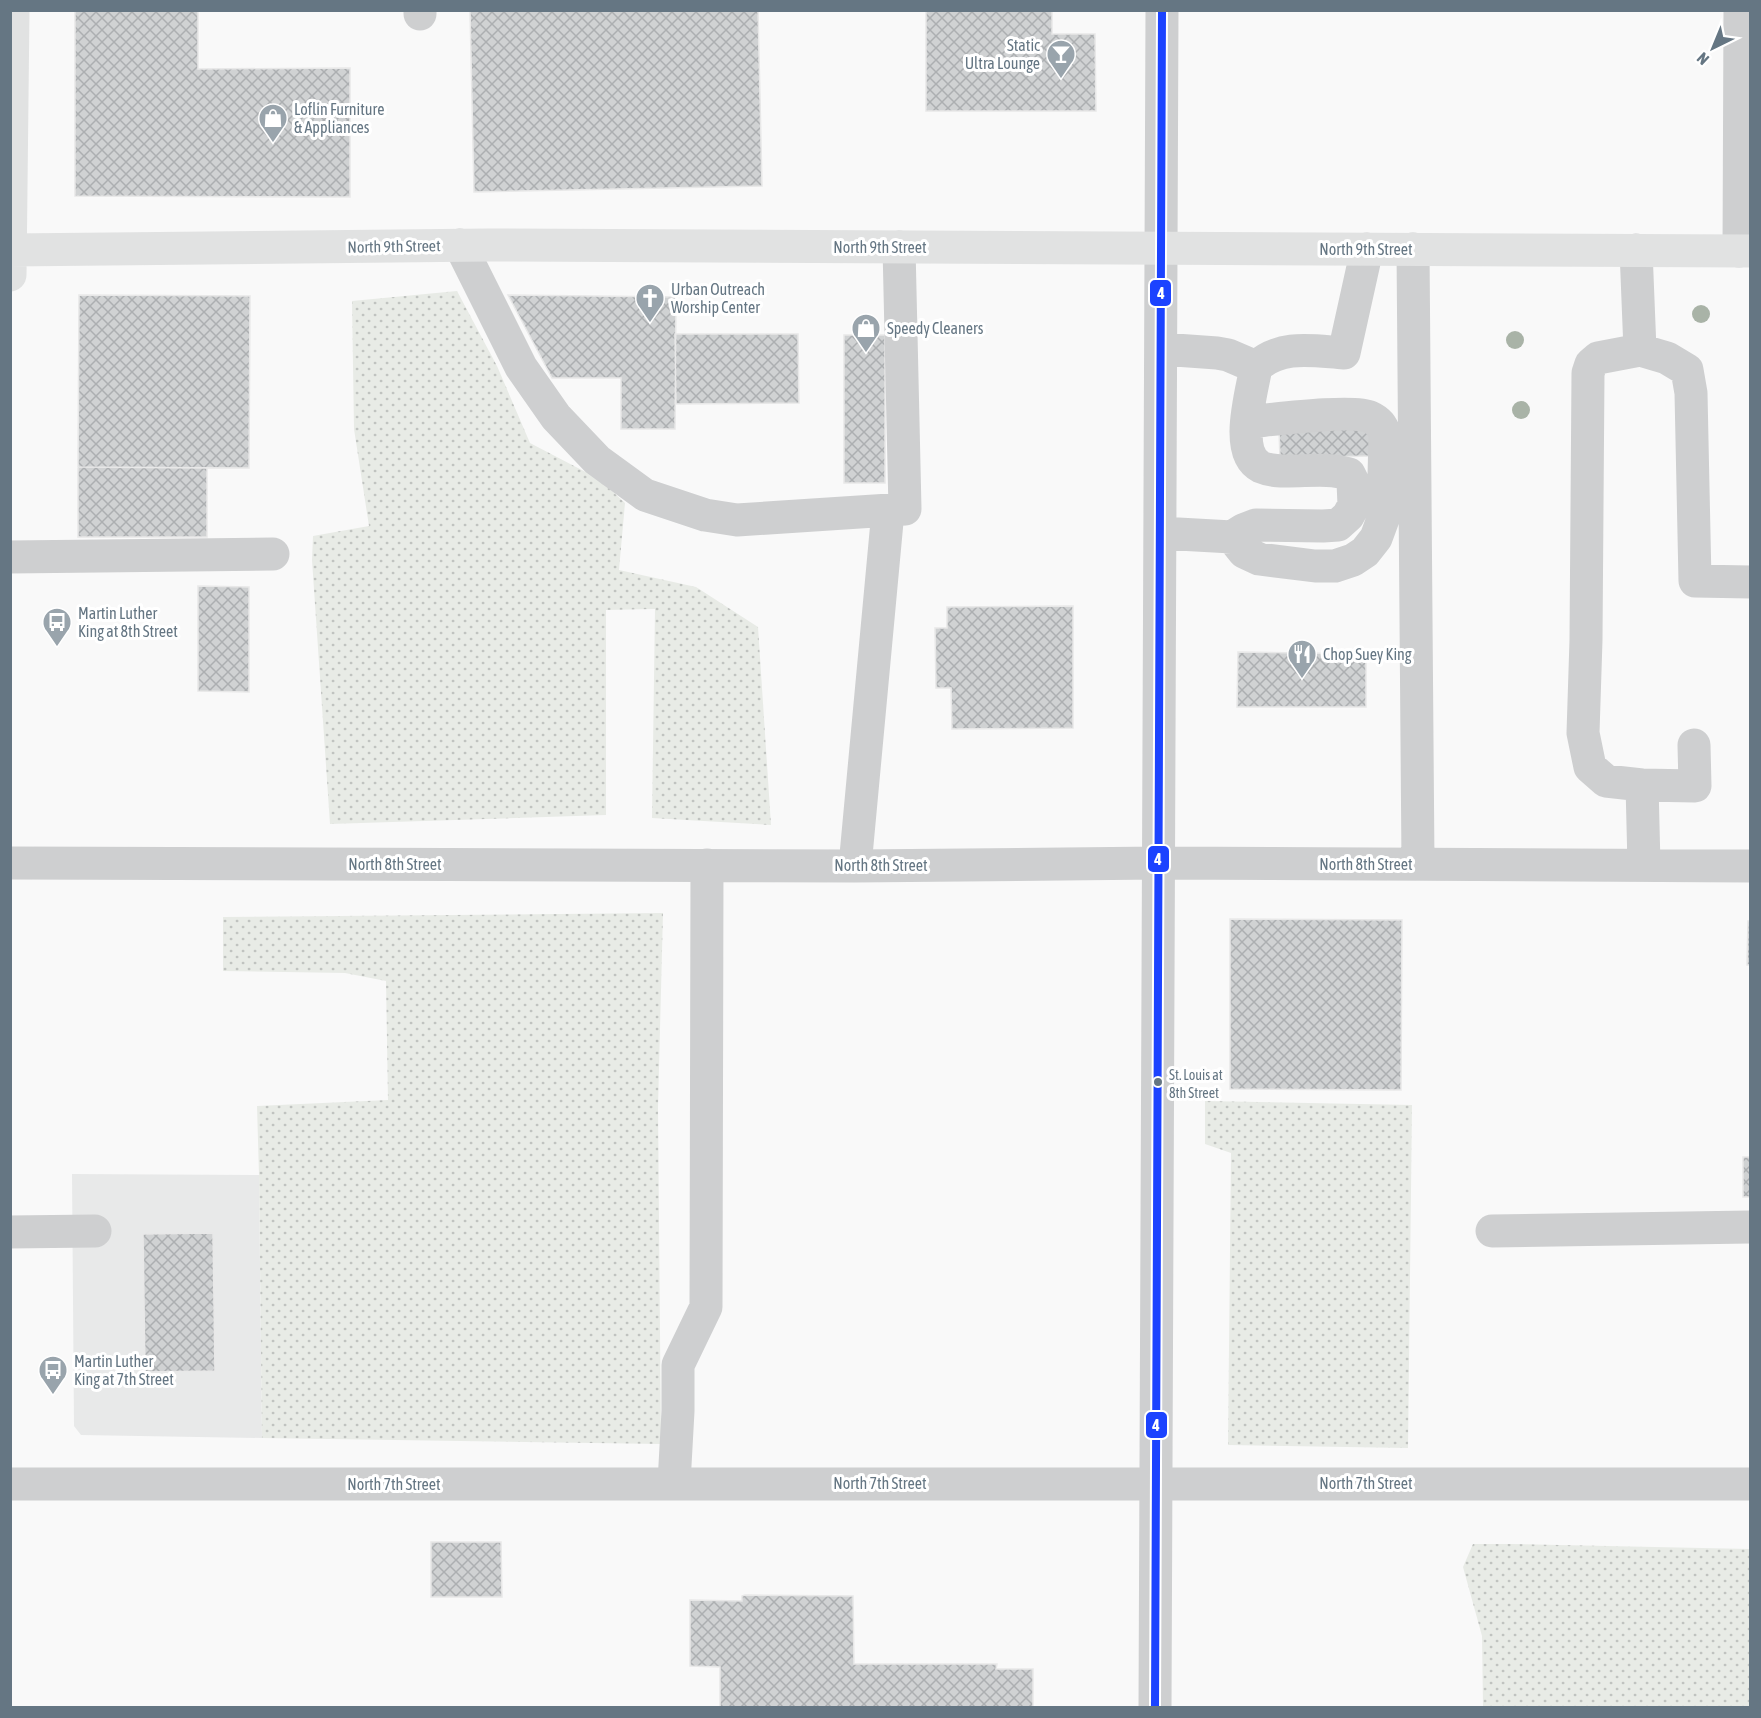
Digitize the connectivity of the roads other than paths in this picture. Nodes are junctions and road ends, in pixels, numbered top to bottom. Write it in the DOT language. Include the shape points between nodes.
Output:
graph roads {
  1 [pos="13,10"];
  2 [pos="1162,10"];
  3 [pos="1740,10"];
  4 [pos="460,245"];
  5 [pos="899,247"];
  6 [pos="1161,248"];
  7 [pos="1367,249"];
  8 [pos="1413,249"];
  9 [pos="11,250"];
  10 [pos="1636,250"];
  11 [pos="1745,251"];
  12 [pos="10,275"];
  13 [pos="1161,349"];
  14 [pos="1640,350"];
  15 [pos="1256,367"];
  16 [pos="1247,422"];
  17 [pos="888,511"];
  18 [pos="1160,533"];
  19 [pos="1232,537"];
  20 [pos="273,554"];
  21 [pos="10,557"];
  22 [pos="1750,582"];
  23 [pos="1694,745"];
  24 [pos="1642,785"];
  25 [pos="10,863"];
  26 [pos="1159,863"];
  27 [pos="1418,864"];
  28 [pos="707,865"];
  29 [pos="1644,865"];
  30 [pos="855,866"];
  31 [pos="1750,866"];
  32 [pos="1750,1227"];
  33 [pos="1492,1231"];
  34 [pos="10,1232"];
  35 [pos="95,1232"];
  36 [pos="674,1483"];
  37 [pos="1155,1483"];
  38 [pos="10,1484"];
  39 [pos="1750,1484"];
  40 [pos="1155,1707"];
  1 -- 9 [label="main road"];
  2 -- 6 [label="street"];
  3 -- 11 [label="street"];
  4 -- 5 [label="main road, North 9th Street"];
  4 -- 9 [label="main road, North 9th Street"];
  4 -- 17 [label="street" via="521,367 556,417 597,460 645,495 705,515 737,520"];
  5 -- 6 [label="main road, North 9th Street"];
  5 -- 17 [label="street" via="905,509"];
  6 -- 7 [label="main road, North 9th Street"];
  6 -- 13 [label="street"];
  7 -- 8 [label="main road, North 9th Street"];
  7 -- 15 [label="street" via="1344,353 1279,352"];
  8 -- 10 [label="main road, North 9th Street"];
  8 -- 27 [label="street"];
  9 -- 12 [label="main road"];
  10 -- 11 [label="main road, North 9th Street"];
  10 -- 14 [label="street"];
  13 -- 15 [label="street" via="1228,355"];
  13 -- 18 [label="street"];
  14 -- 22 [label="street" via="1667,358 1687,370 1691,393 1695,581"];
  14 -- 24 [label="street" via="1598,358 1588,373 1583,733 1590,767 1606,780"];
  15 -- 16 [label="street"];
  16 -- 19 [label="street" via="1245,442 1251,458 1260,467 1349,474 1354,505 1338,525 1256,525"];
  16 -- 19 [label="street" via="1352,414 1369,416 1382,425 1383,519 1365,552 1335,566 1259,559 1244,552"];
  17 -- 30 [label="street"];
  18 -- 19 [label="street"];
  18 -- 26 [label="street"];
  20 -- 21 [label="street"];
  23 -- 24 [label="street" via="1695,786"];
  24 -- 29 [label="street"];
  25 -- 28 [label="street, North 8th Street"];
  26 -- 27 [label="street, North 8th Street"];
  26 -- 30 [label="street, North 8th Street"];
  26 -- 37 [label="street"];
  27 -- 29 [label="street, North 8th Street"];
  28 -- 30 [label="street, North 8th Street"];
  28 -- 36 [label="street" via="706,1306 678,1365"];
  29 -- 31 [label="street, North 8th Street"];
  32 -- 33 [label="street"];
  34 -- 35 [label="street"];
  36 -- 37 [label="street, North 7th Street"];
  36 -- 38 [label="street, North 7th Street"];
  37 -- 39 [label="street, North 7th Street"];
  37 -- 40 [label="street"];
}
